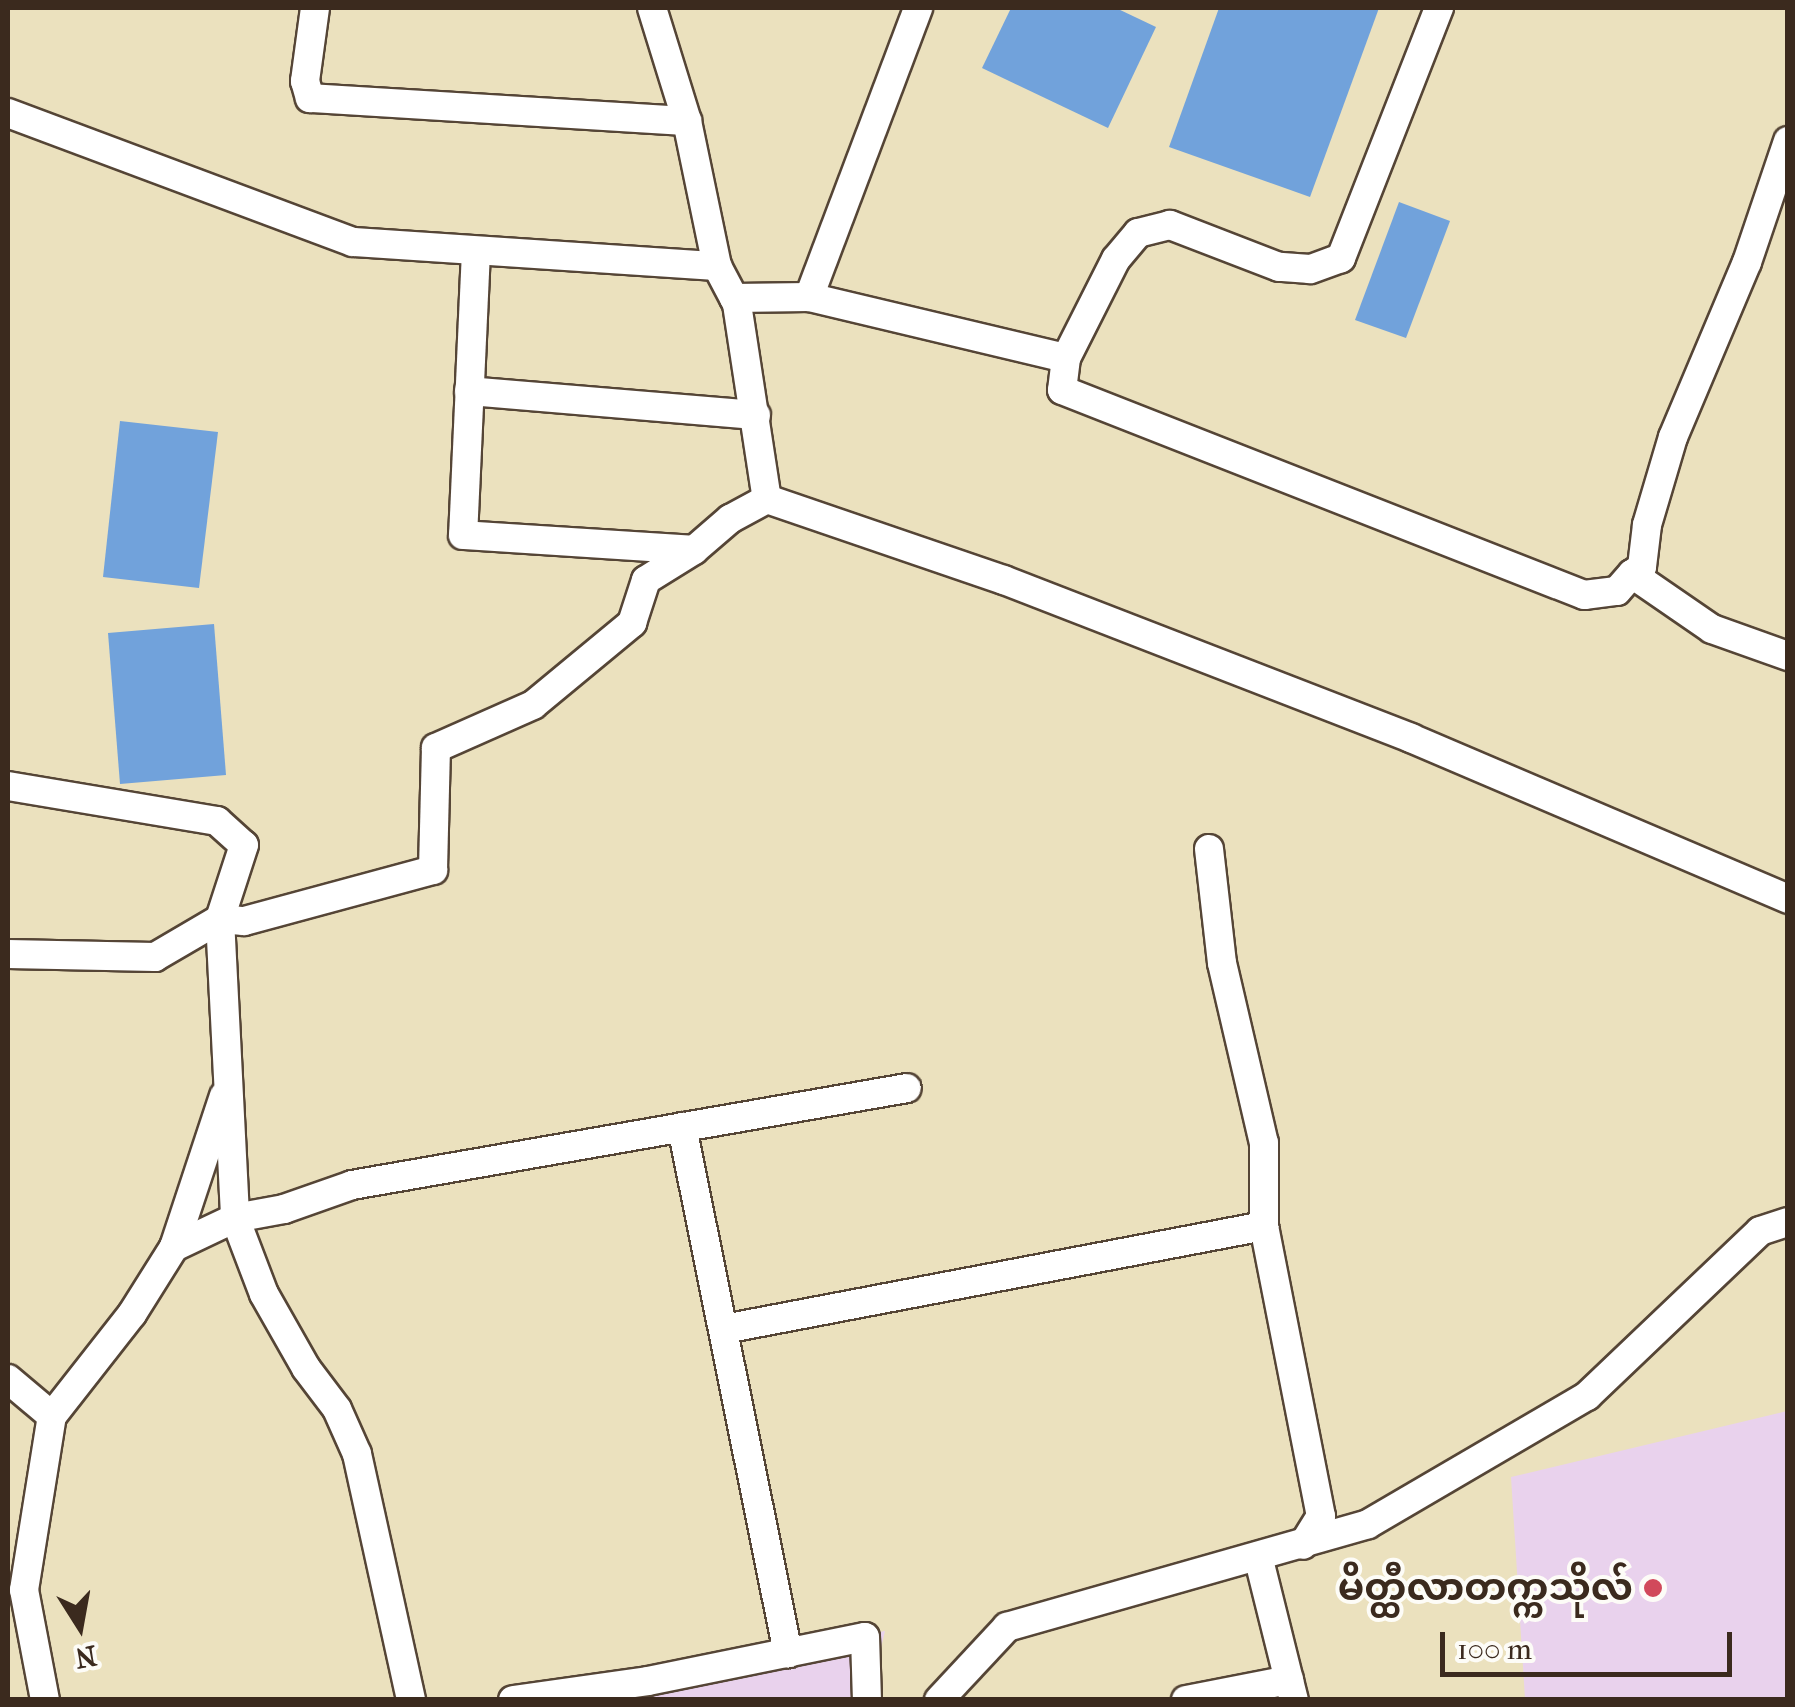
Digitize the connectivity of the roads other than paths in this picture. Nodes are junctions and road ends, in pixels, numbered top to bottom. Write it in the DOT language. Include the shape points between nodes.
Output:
graph roads {
  1 [pos="315,8"];
  2 [pos="652,8"];
  3 [pos="918,8"];
  4 [pos="1439,8"];
  5 [pos="8,113"];
  6 [pos="687,120"];
  7 [pos="1788,140"];
  8 [pos="476,251"];
  9 [pos="716,266"];
  10 [pos="809,296"];
  11 [pos="734,298"];
  12 [pos="1066,358"];
  13 [pos="470,391"];
  14 [pos="756,415"];
  15 [pos="768,498"];
  16 [pos="694,550"];
  17 [pos="1632,574"];
  18 [pos="1788,656"];
  19 [pos="8,786"];
  20 [pos="1209,849"];
  21 [pos="1788,899"];
  22 [pos="220,920"];
  23 [pos="8,954"];
  24 [pos="229,1080"];
  25 [pos="908,1088"];
  26 [pos="682,1127"];
  27 [pos="235,1218"];
  28 [pos="1788,1222"];
  29 [pos="1264,1226"];
  30 [pos="174,1247"];
  31 [pos="724,1330"];
  32 [pos="8,1379"];
  33 [pos="52,1416"];
  34 [pos="1303,1545"];
  35 [pos="1258,1556"];
  36 [pos="788,1653"];
  37 [pos="645,1690"];
  38 [pos="1292,1690"];
  39 [pos="45,1700"];
  40 [pos="412,1700"];
  41 [pos="513,1700"];
  42 [pos="867,1700"];
  43 [pos="939,1700"];
  44 [pos="1186,1700"];
  1 -- 6 [label="street" via="305,81 310,98"];
  2 -- 6 [label="street"];
  3 -- 10 [label="street"];
  4 -- 12 [label="street" via="1341,258 1310,269 1279,267 1170,225 1138,233 1116,259"];
  5 -- 8 [label="street" via="353,242"];
  6 -- 9 [label="street"];
  7 -- 17 [label="street" via="1748,262 1673,437 1647,524 1642,567"];
  8 -- 9 [label="street"];
  8 -- 13 [label="street"];
  9 -- 11 [label="street"];
  10 -- 11 [label="street"];
  10 -- 12 [label="street"];
  11 -- 14 [label="street"];
  12 -- 17 [label="street" via="1062,390 1584,594 1617,592"];
  13 -- 14 [label="street"];
  13 -- 16 [label="street" via="463,535"];
  14 -- 15 [label="street"];
  15 -- 16 [label="street"];
  15 -- 21 [label="street" via="1004,580 1410,738"];
  16 -- 22 [label="street" via="646,580 632,622 534,706 436,748 432,870 244,922"];
  17 -- 18 [label="street" via="1712,629"];
  19 -- 22 [label="street" via="217,821 244,845"];
  20 -- 29 [label="street" via="1222,962 1264,1143"];
  22 -- 23 [label="street" via="156,957"];
  22 -- 24 [label="street"];
  24 -- 27 [label="street"];
  24 -- 30 [label="street"];
  25 -- 26 [label="street"];
  26 -- 27 [label="street" via="352,1185"];
  26 -- 31 [label="street"];
  27 -- 30 [label="street"];
  27 -- 40 [label="street" via="264,1294 337,1409 357,1454"];
  28 -- 34 [label="street" via="1760,1230 1587,1396 1368,1524"];
  29 -- 31 [label="street"];
  29 -- 34 [label="street" via="1320,1516"];
  30 -- 33 [label="street" via="132,1314"];
  31 -- 36 [label="street"];
  32 -- 33 [label="street"];
  33 -- 39 [label="street" via="24,1590"];
  34 -- 35 [label="street"];
  35 -- 38 [label="street"];
  35 -- 43 [label="street" via="1007,1627"];
  36 -- 37 [label="street"];
  36 -- 42 [label="street" via="865,1637"];
  37 -- 41 [label="street"];
  38 -- 44 [label="street"];
}
